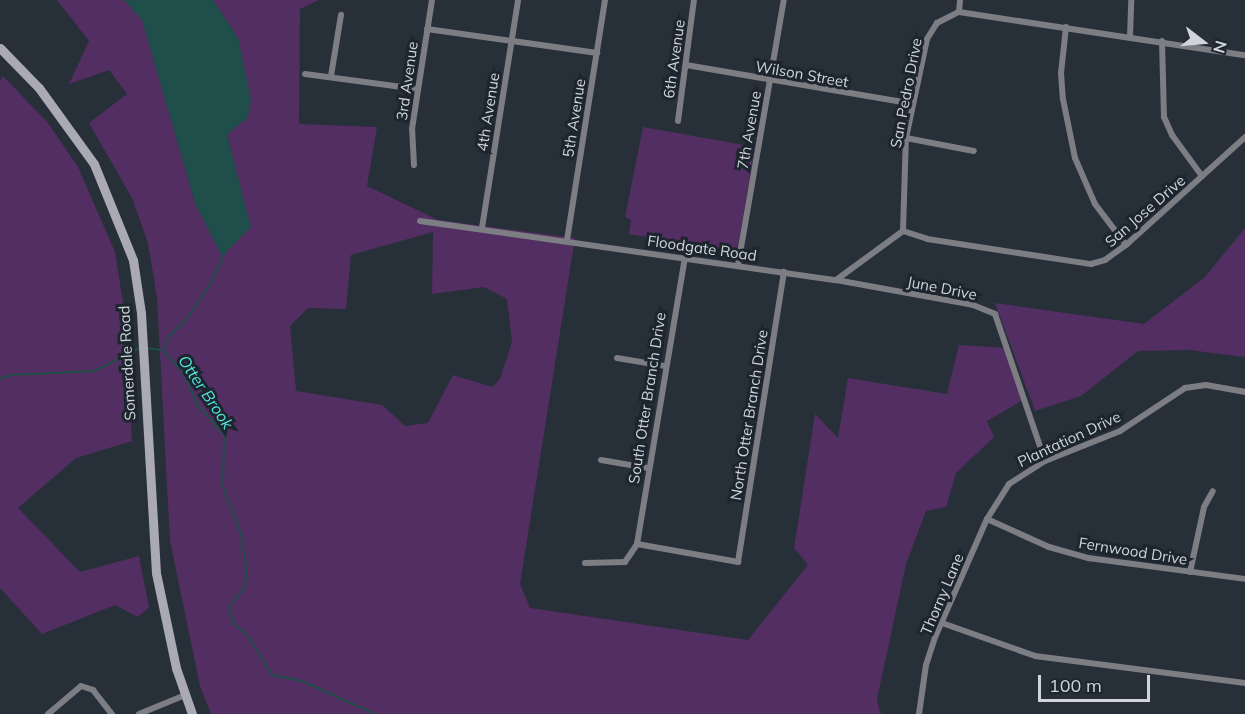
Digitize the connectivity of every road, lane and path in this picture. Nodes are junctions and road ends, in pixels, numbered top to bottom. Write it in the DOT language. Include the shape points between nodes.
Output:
graph roads {
  1 [pos="432,0"];
  2 [pos="518,0"];
  3 [pos="604,0"];
  4 [pos="694,0"];
  5 [pos="784,0"];
  6 [pos="960,0"];
  7 [pos="1131,0"];
  8 [pos="959,12"];
  9 [pos="341,15"];
  10 [pos="1066,27"];
  11 [pos="427,29"];
  12 [pos="1130,37"];
  13 [pos="512,41"];
  14 [pos="1162,41"];
  15 [pos="0,48"];
  16 [pos="597,53"];
  17 [pos="1245,55"];
  18 [pos="686,65"];
  19 [pos="304,74"];
  20 [pos="331,76"];
  21 [pos="770,81"];
  22 [pos="417,89"];
  23 [pos="913,104"];
  24 [pos="678,121"];
  25 [pos="1245,137"];
  26 [pos="906,138"];
  27 [pos="974,151"];
  28 [pos="414,165"];
  29 [pos="1202,176"];
  30 [pos="420,221"];
  31 [pos="482,228"];
  32 [pos="903,231"];
  33 [pos="567,240"];
  34 [pos="1126,245"];
  35 [pos="684,257"];
  36 [pos="738,265"];
  37 [pos="784,272"];
  38 [pos="836,280"];
  39 [pos="617,358"];
  40 [pos="665,366"];
  41 [pos="1245,392"];
  42 [pos="601,460"];
  43 [pos="1045,461"];
  44 [pos="648,468"];
  45 [pos="1006,489"];
  46 [pos="1213,491"];
  47 [pos="987,519"];
  48 [pos="637,544"];
  49 [pos="585,562"];
  50 [pos="1190,572"];
  51 [pos="1245,579"];
  52 [pos="942,623"];
  53 [pos="1245,683"];
  54 [pos="185,694"];
  55 [pos="48,714"];
  56 [pos="112,714"];
  57 [pos="139,714"];
  58 [pos="192,714"];
  59 [pos="919,714"];
  1 -- 11 [label="street, 3rd Avenue"];
  2 -- 13 [label="street, 4th Avenue"];
  3 -- 16 [label="street, 5th Avenue"];
  4 -- 18 [label="street, 6th Avenue"];
  5 -- 21 [label="street, 7th Avenue"];
  6 -- 8 [label="street"];
  7 -- 12 [label="street"];
  8 -- 10 [label="street"];
  8 -- 23 [label="street, San Pedro Drive" via="931,31"];
  9 -- 20 [label="street"];
  10 -- 12 [label="street"];
  10 -- 34 [label="street" via="1063,99 1075,158 1095,204"];
  11 -- 13 [label="street"];
  11 -- 22 [label="street, 3rd Avenue"];
  12 -- 14 [label="street"];
  13 -- 16 [label="street"];
  13 -- 31 [label="street, 4th Avenue"];
  14 -- 17 [label="street"];
  14 -- 29 [label="street" via="1164,117 1172,135"];
  15 -- 54 [label="main road, Somerdale Road" via="39,87 94,164 123,227 133,260 141,313 156,573"];
  16 -- 33 [label="street, 5th Avenue"];
  18 -- 21 [label="street, Wilson Street"];
  18 -- 24 [label="street, 6th Avenue"];
  19 -- 20 [label="street"];
  20 -- 22 [label="street"];
  21 -- 23 [label="street, Wilson Street"];
  21 -- 36 [label="street, 7th Avenue"];
  22 -- 28 [label="street, 3rd Avenue" via="412,129"];
  23 -- 26 [label="street, San Pedro Drive"];
  25 -- 29 [label="street, San Jose Drive"];
  26 -- 27 [label="street"];
  26 -- 32 [label="street, San Pedro Drive"];
  29 -- 34 [label="street, San Jose Drive"];
  30 -- 31 [label="street, Floodgate Road"];
  31 -- 33 [label="street, Floodgate Road"];
  32 -- 34 [label="street, San Jose Drive" via="927,240 1075,264 1105,260"];
  32 -- 38 [label="street"];
  33 -- 35 [label="street, Floodgate Road"];
  35 -- 36 [label="street, Floodgate Road"];
  35 -- 40 [label="street, South Otter Branch Drive"];
  36 -- 37 [label="street, Floodgate Road"];
  37 -- 38 [label="street, Floodgate Road"];
  37 -- 48 [label="street, North Otter Branch Drive" via="738,562"];
  38 -- 43 [label="street, June Drive" via="973,305 995,314"];
  39 -- 40 [label="street"];
  40 -- 44 [label="street, South Otter Branch Drive"];
  41 -- 43 [label="street, Plantation Drive" via="1206,386 1185,388 1120,431"];
  42 -- 44 [label="street"];
  43 -- 45 [label="street, Plantation Drive"];
  44 -- 48 [label="street, South Otter Branch Drive"];
  45 -- 47 [label="street, Thorny Lane"];
  46 -- 50 [label="street" via="1204,507"];
  47 -- 50 [label="street, Fernwood Drive" via="1048,547 1088,558"];
  47 -- 52 [label="street, Thorny Lane"];
  48 -- 49 [label="street" via="625,562"];
  50 -- 51 [label="street, Fernwood Drive"];
  52 -- 53 [label="street" via="1035,656"];
  52 -- 59 [label="street, Thorny Lane" via="926,665"];
  54 -- 57 [label="street"];
  54 -- 58 [label="main road, Somerdale Road"];
  55 -- 56 [label="street" via="81,686 93,690"];
}
